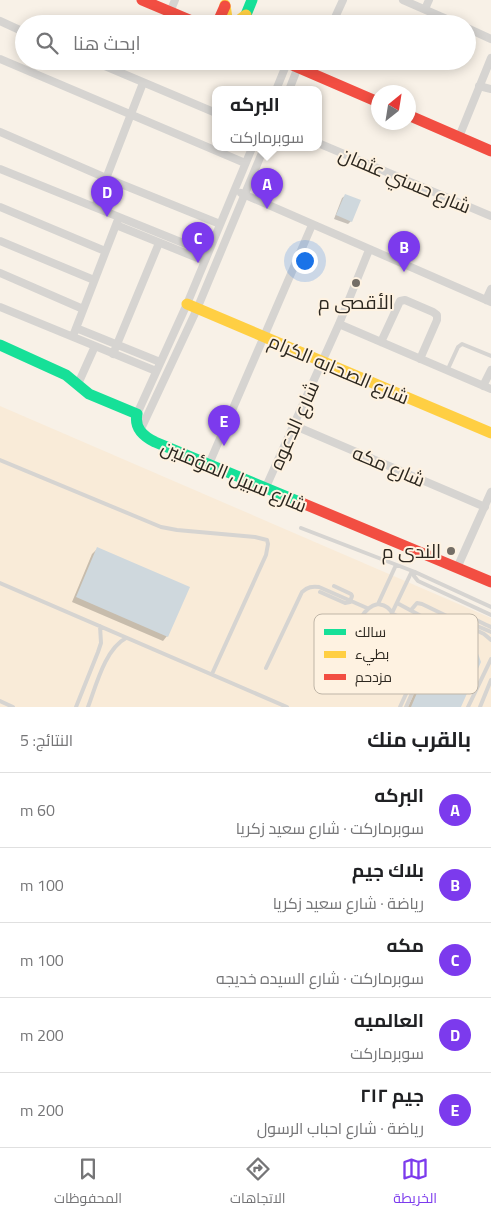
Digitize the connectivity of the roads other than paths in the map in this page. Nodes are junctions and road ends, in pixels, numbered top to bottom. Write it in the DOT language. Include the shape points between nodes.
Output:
graph roads {
  1 [pos="142,0"];
  2 [pos="175,0"];
  3 [pos="252,0"];
  4 [pos="343,0"];
  5 [pos="402,0"];
  6 [pos="429,0"];
  7 [pos="226,3"];
  8 [pos="425,9"];
  9 [pos="169,15"];
  10 [pos="171,15"];
  11 [pos="221,15"];
  12 [pos="246,15"];
  13 [pos="336,15"];
  14 [pos="438,15"];
  15 [pos="0,21"];
  16 [pos="15,28"];
  17 [pos="476,32"];
  18 [pos="491,39"];
  19 [pos="491,58"];
  20 [pos="0,59"];
  21 [pos="15,65"];
  22 [pos="26,70"];
  23 [pos="113,70"];
  24 [pos="288,70"];
  25 [pos="291,70"];
  26 [pos="307,70"];
  27 [pos="328,70"];
  28 [pos="143,83"];
  29 [pos="278,86"];
  30 [pos="289,86"];
  31 [pos="479,86"];
  32 [pos="491,89"];
  33 [pos="371,91"];
  34 [pos="371,99"];
  35 [pos="212,111"];
  36 [pos="416,112"];
  37 [pos="130,115"];
  38 [pos="416,118"];
  39 [pos="0,132"];
  40 [pos="460,134"];
  41 [pos="491,144"];
  42 [pos="322,145"];
  43 [pos="212,150"];
  44 [pos="214,151"];
  45 [pos="251,151"];
  46 [pos="263,151"];
  47 [pos="491,151"];
  48 [pos="245,164"];
  49 [pos="0,169"];
  50 [pos="106,178"];
  51 [pos="234,190"];
  52 [pos="245,195"];
  53 [pos="0,206"];
  54 [pos="94,207"];
  55 [pos="491,216"];
  56 [pos="119,217"];
  57 [pos="220,224"];
  58 [pos="116,225"];
  59 [pos="312,225"];
  60 [pos="0,241"];
  61 [pos="159,243"];
  62 [pos="369,250"];
  63 [pos="105,251"];
  64 [pos="207,257"];
  65 [pos="0,273"];
  66 [pos="94,280"];
  67 [pos="491,290"];
  68 [pos="489,301"];
  69 [pos="0,307"];
  70 [pos="192,307"];
  71 [pos="83,309"];
  72 [pos="339,324"];
  73 [pos="76,328"];
  74 [pos="72,336"];
  75 [pos="264,337"];
  76 [pos="381,342"];
  77 [pos="0,345"];
  78 [pos="117,345"];
  79 [pos="95,346"];
  80 [pos="113,354"];
  81 [pos="491,356"];
  82 [pos="420,359"];
  83 [pos="160,362"];
  84 [pos="322,362"];
  85 [pos="491,370"];
  86 [pos="448,371"];
  87 [pos="156,372"];
  88 [pos="78,384"];
  89 [pos="487,388"];
  90 [pos="137,414"];
  91 [pos="293,426"];
  92 [pos="140,431"];
  93 [pos="491,434"];
  94 [pos="0,460"];
  95 [pos="209,464"];
  96 [pos="265,489"];
  97 [pos="491,492"];
  98 [pos="485,506"];
  99 [pos="301,528"];
  100 [pos="396,565"];
  101 [pos="457,568"];
  102 [pos="413,572"];
  103 [pos="491,582"];
  104 [pos="0,583"];
  105 [pos="334,586"];
  106 [pos="320,592"];
  107 [pos="351,601"];
  108 [pos="378,604"];
  109 [pos="397,604"];
  110 [pos="491,607"];
  111 [pos="368,608"];
  112 [pos="411,610"];
  113 [pos="392,613"];
  114 [pos="365,614"];
  115 [pos="418,614"];
  116 [pos="443,614"];
  117 [pos="491,615"];
  118 [pos="478,622"];
  119 [pos="100,626"];
  120 [pos="478,626"];
  121 [pos="491,627"];
  122 [pos="478,631"];
  123 [pos="491,632"];
  124 [pos="126,638"];
  125 [pos="491,640"];
  126 [pos="491,659"];
  127 [pos="266,668"];
  128 [pos="212,674"];
  129 [pos="491,680"];
  130 [pos="478,686"];
  131 [pos="406,694"];
  132 [pos="412,694"];
  133 [pos="474,694"];
  134 [pos="0,702"];
  135 [pos="13,707"];
  136 [pos="76,707"];
  137 [pos="88,707"];
  138 [pos="287,707"];
  139 [pos="400,707"];
  140 [pos="406,707"];
  141 [pos="468,707"];
  142 [pos="480,707"];
  1 -- 9 [label="street"];
  2 -- 10 [label="street"];
  3 -- 12 [label="street"];
  4 -- 13 [label="street"];
  5 -- 8 [label="street"];
  6 -- 8 [label="street"];
  7 -- 11 [label="street"];
  8 -- 14 [label="street"];
  15 -- 16 [label="street"];
  17 -- 18 [label="street"];
  19 -- 31 [label="street"];
  20 -- 21 [label="street"];
  22 -- 37 [label="street"];
  23 -- 28 [label="street"];
  24 -- 29 [label="street"];
  25 -- 30 [label="street"];
  26 -- 34 [label="street"];
  27 -- 33 [label="street"];
  28 -- 35 [label="street"];
  28 -- 37 [label="street"];
  31 -- 32 [label="street"];
  31 -- 40 [label="street"];
  36 -- 40 [label="street"];
  37 -- 43 [label="street"];
  37 -- 50 [label="street"];
  38 -- 40 [label="street"];
  39 -- 50 [label="street"];
  40 -- 41 [label="street"];
  40 -- 47 [label="street"];
  42 -- 55 [label="street, شارع حسني عثمان"];
  44 -- 48 [label="street"];
  45 -- 48 [label="street"];
  46 -- 52 [label="street"];
  48 -- 51 [label="street"];
  49 -- 54 [label="street"];
  50 -- 54 [label="street"];
  50 -- 57 [label="street"];
  51 -- 52 [label="street"];
  51 -- 57 [label="street"];
  52 -- 59 [label="street"];
  52 -- 70 [label="street"];
  53 -- 63 [label="street"];
  54 -- 56 [label="street"];
  56 -- 58 [label="street"];
  56 -- 64 [label="street"];
  57 -- 64 [label="street"];
  58 -- 61 [label="street"];
  58 -- 63 [label="street"];
  59 -- 62 [label="street"];
  59 -- 75 [label="street"];
  60 -- 66 [label="street"];
  61 -- 64 [label="street"];
  61 -- 78 [label="street"];
  62 -- 68 [label="street"];
  62 -- 72 [label="street, شارع الدعوه"];
  63 -- 66 [label="street"];
  64 -- 70 [label="street"];
  65 -- 71 [label="street"];
  66 -- 71 [label="street"];
  67 -- 68 [label="street"];
  69 -- 74 [label="street"];
  70 -- 75 [label="street, شارع الصحابه الكرام"];
  70 -- 83 [label="street"];
  70 -- 92 [label="street"];
  71 -- 73 [label="street"];
  72 -- 76 [label="street"];
  72 -- 84 [label="street, شارع الدعوه"];
  73 -- 74 [label="street"];
  73 -- 78 [label="street"];
  74 -- 79 [label="street"];
  75 -- 84 [label="street, شارع الصحابه الكرام"];
  75 -- 95 [label="street"];
  76 -- 82 [label="street"];
  76 -- 82 [label="street" via="400,301 434,312 437,320"];
  77 -- 88 [label="street" via="66,375"];
  78 -- 80 [label="street"];
  78 -- 83 [label="street"];
  79 -- 80 [label="street"];
  79 -- 88 [label="street"];
  80 -- 87 [label="street"];
  81 -- 86 [label="lane" via="462,344"];
  82 -- 86 [label="street"];
  83 -- 87 [label="street"];
  84 -- 91 [label="street, شارع الدعوه"];
  84 -- 93 [label="street, شارع الصحابه الكرام"];
  85 -- 89 [label="street"];
  86 -- 89 [label="street"];
  87 -- 90 [label="street"];
  88 -- 90 [label="street" via="89,394"];
  90 -- 92 [label="street, شارع سبيل المؤمنين" via="135,421"];
  91 -- 96 [label="street, شارع الدعوه"];
  91 -- 98 [label="street, شارع مكه"];
  92 -- 95 [label="street, شارع سبيل المؤمنين" via="156,442"];
  94 -- 128 [label="lane" via="161,527 267,540 266,555"];
  95 -- 96 [label="street, شارع سبيل المؤمنين"];
  96 -- 101 [label="street, شارع سبيل المؤمنين"];
  97 -- 98 [label="street"];
  98 -- 101 [label="street"];
  99 -- 100 [label="lane"];
  100 -- 102 [label="lane"];
  100 -- 108 [label="lane"];
  101 -- 103 [label="street, شارع سبيل المؤمنين"];
  102 -- 109 [label="lane"];
  102 -- 110 [label="lane"];
  102 -- 117 [label="lane" via="418,581"];
  104 -- 119 [label="lane"];
  105 -- 107 [label="lane" via="351,594"];
  106 -- 107 [label="lane" via="345,604"];
  107 -- 111 [label="lane"];
  107 -- 127 [label="lane" via="319,587 307,588 302,592"];
  108 -- 111 [label="lane"];
  108 -- 113 [label="lane"];
  109 -- 112 [label="lane"];
  109 -- 113 [label="lane"];
  111 -- 114 [label="lane"];
  112 -- 115 [label="lane"];
  112 -- 116 [label="lane" via="420,603"];
  118 -- 121 [label="lane"];
  119 -- 124 [label="lane"];
  119 -- 136 [label="lane" via="101,643"];
  120 -- 123 [label="lane"];
  122 -- 125 [label="lane"];
  124 -- 128 [label="lane"];
  124 -- 137 [label="lane" via="111,651"];
  126 -- 130 [label="lane"];
  128 -- 138 [label="lane"];
  129 -- 142 [label="lane"];
  131 -- 139 [label="lane"];
  132 -- 140 [label="lane"];
  133 -- 141 [label="lane"];
  134 -- 135 [label="lane"];
}
